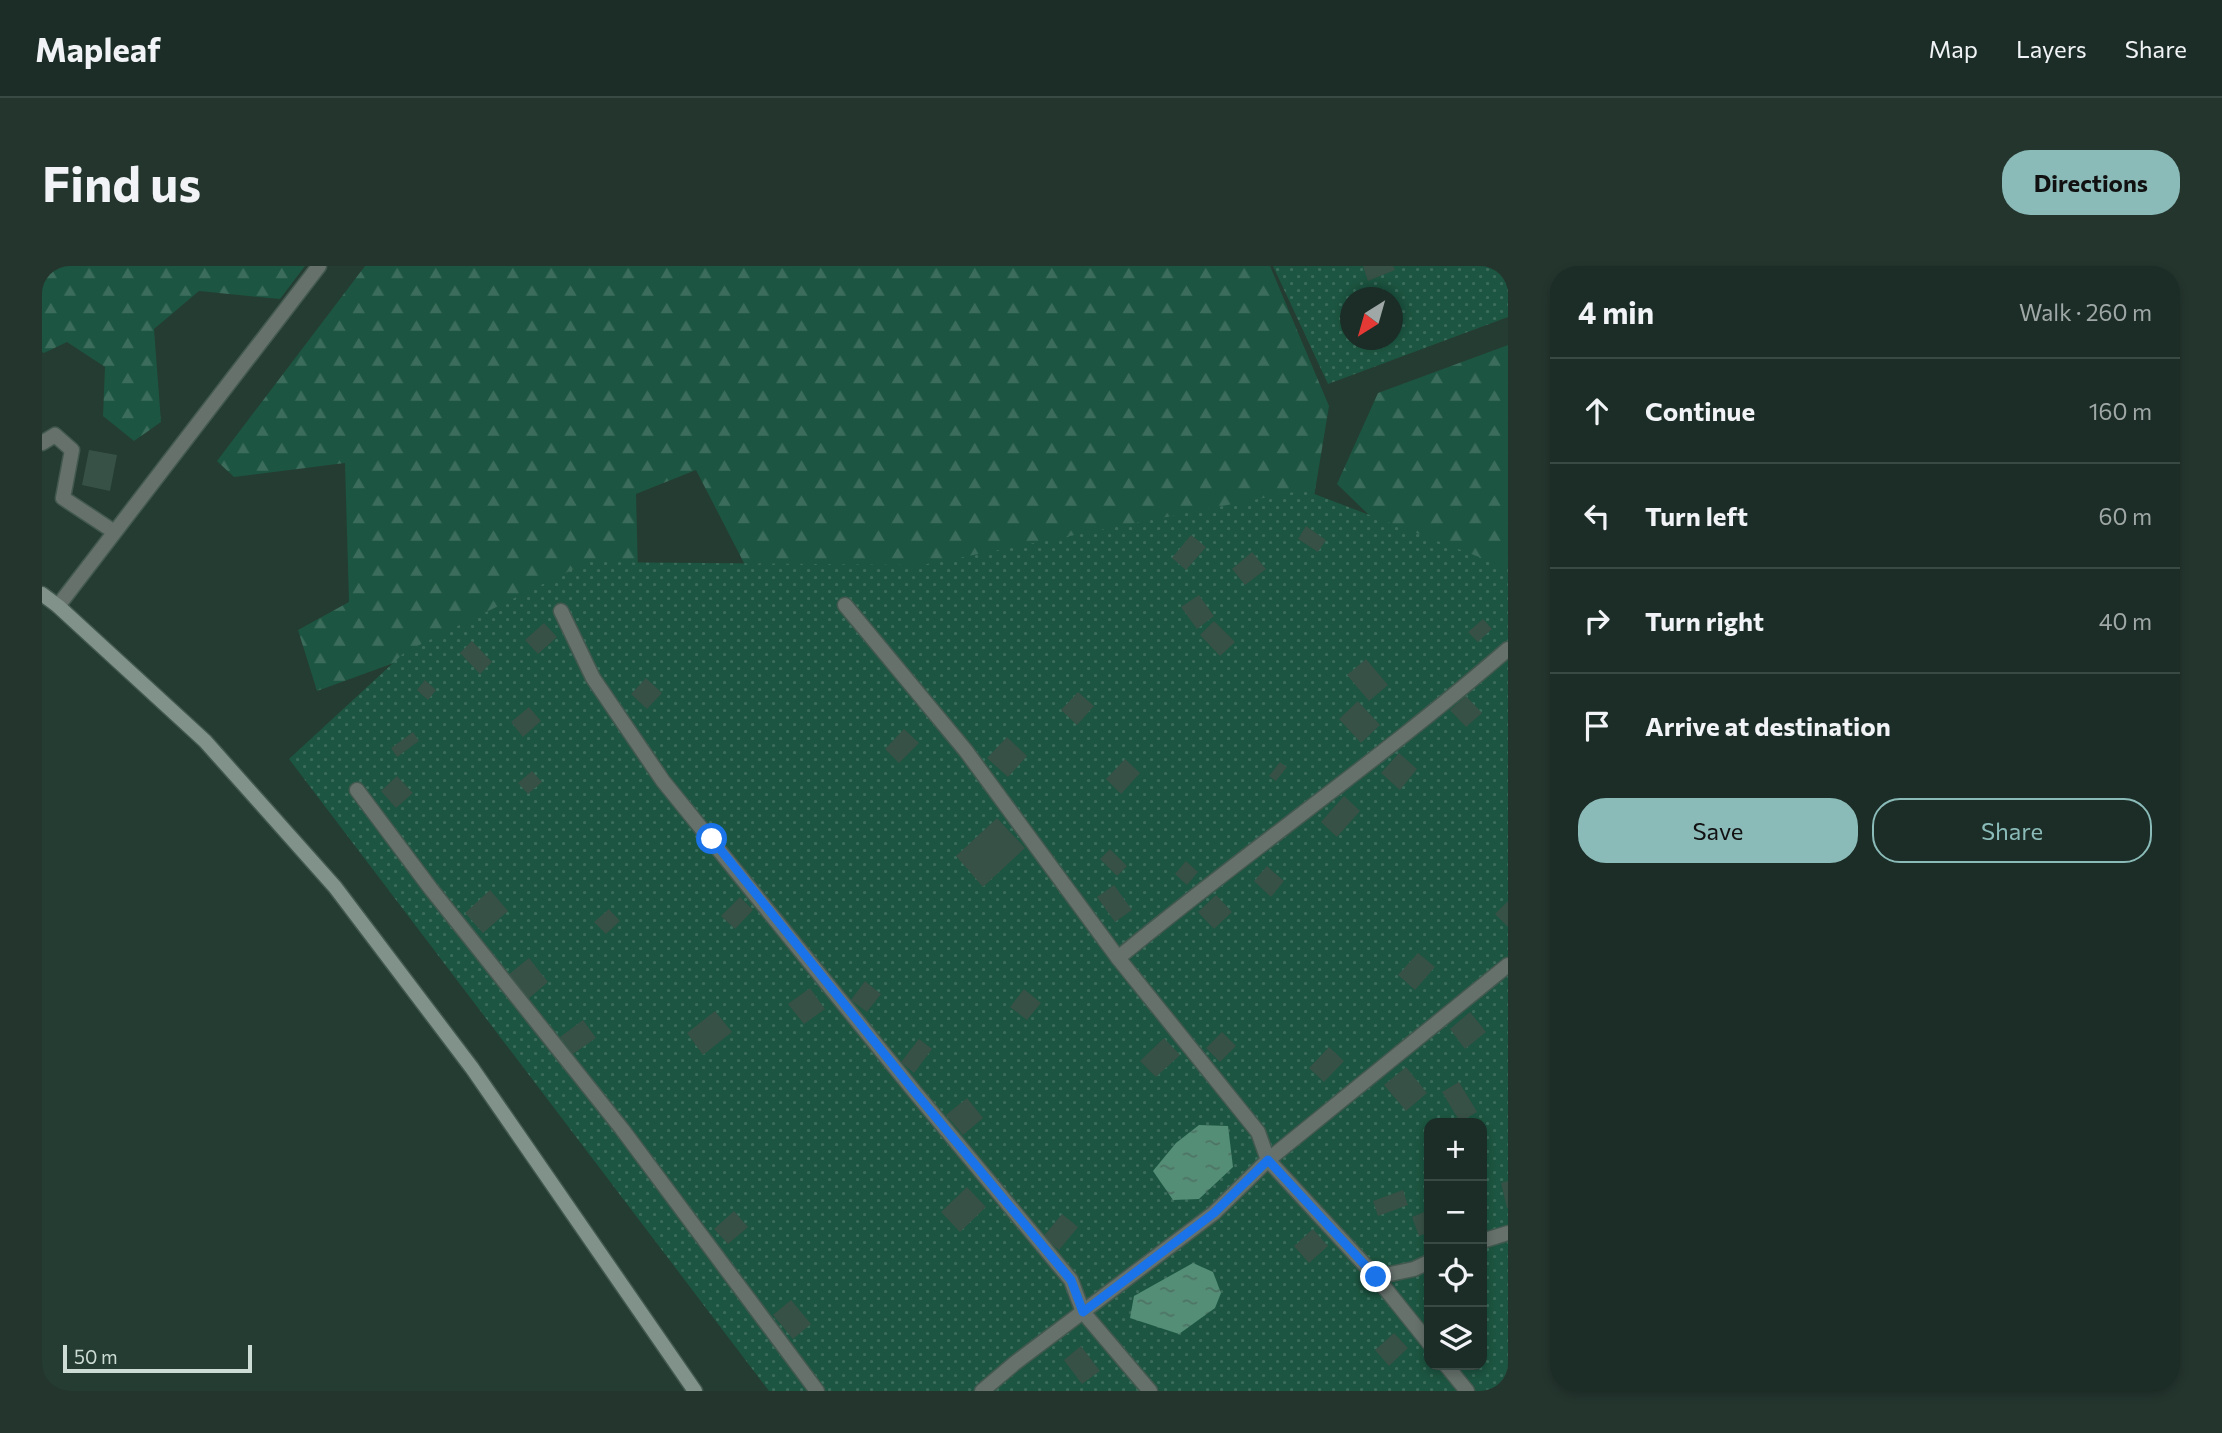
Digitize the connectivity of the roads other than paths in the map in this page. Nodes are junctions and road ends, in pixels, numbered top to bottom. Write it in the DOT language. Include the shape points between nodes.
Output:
graph roads {
  1 [pos="319,266"];
  2 [pos="42,443"];
  3 [pos="113,531"];
  4 [pos="42,594"];
  5 [pos="845,605"];
  6 [pos="58,606"];
  7 [pos="561,611"];
  8 [pos="1508,649"];
  9 [pos="358,790"];
  10 [pos="1118,958"];
  11 [pos="1508,965"];
  12 [pos="1268,1160"];
  13 [pos="1508,1233"];
  14 [pos="1487,1239"];
  15 [pos="1424,1264"];
  16 [pos="1376,1277"];
  17 [pos="1083,1312"];
  18 [pos="1424,1337"];
  19 [pos="1450,1370"];
  20 [pos="695,1391"];
  21 [pos="817,1391"];
  22 [pos="982,1391"];
  23 [pos="1150,1391"];
  24 [pos="1467,1391"];
  1 -- 3 [label="lane"];
  2 -- 3 [label="lane" via="55,435 72,450 63,498"];
  3 -- 6 [label="lane"];
  4 -- 6 [label="main road"];
  5 -- 10 [label="lane" via="966,751"];
  6 -- 20 [label="main road" via="205,741 335,887 472,1068"];
  7 -- 17 [label="lane" via="593,678 663,781 1071,1280"];
  8 -- 10 [label="lane"];
  9 -- 21 [label="lane" via="630,1139"];
  10 -- 12 [label="lane" via="1258,1132"];
  11 -- 12 [label="lane"];
  12 -- 16 [label="lane"];
  12 -- 17 [label="lane" via="1214,1213"];
  13 -- 14 [label="lane"];
  15 -- 16 [label="lane"];
  16 -- 18 [label="lane"];
  17 -- 22 [label="lane"];
  17 -- 23 [label="lane"];
  19 -- 24 [label="lane"];
}
